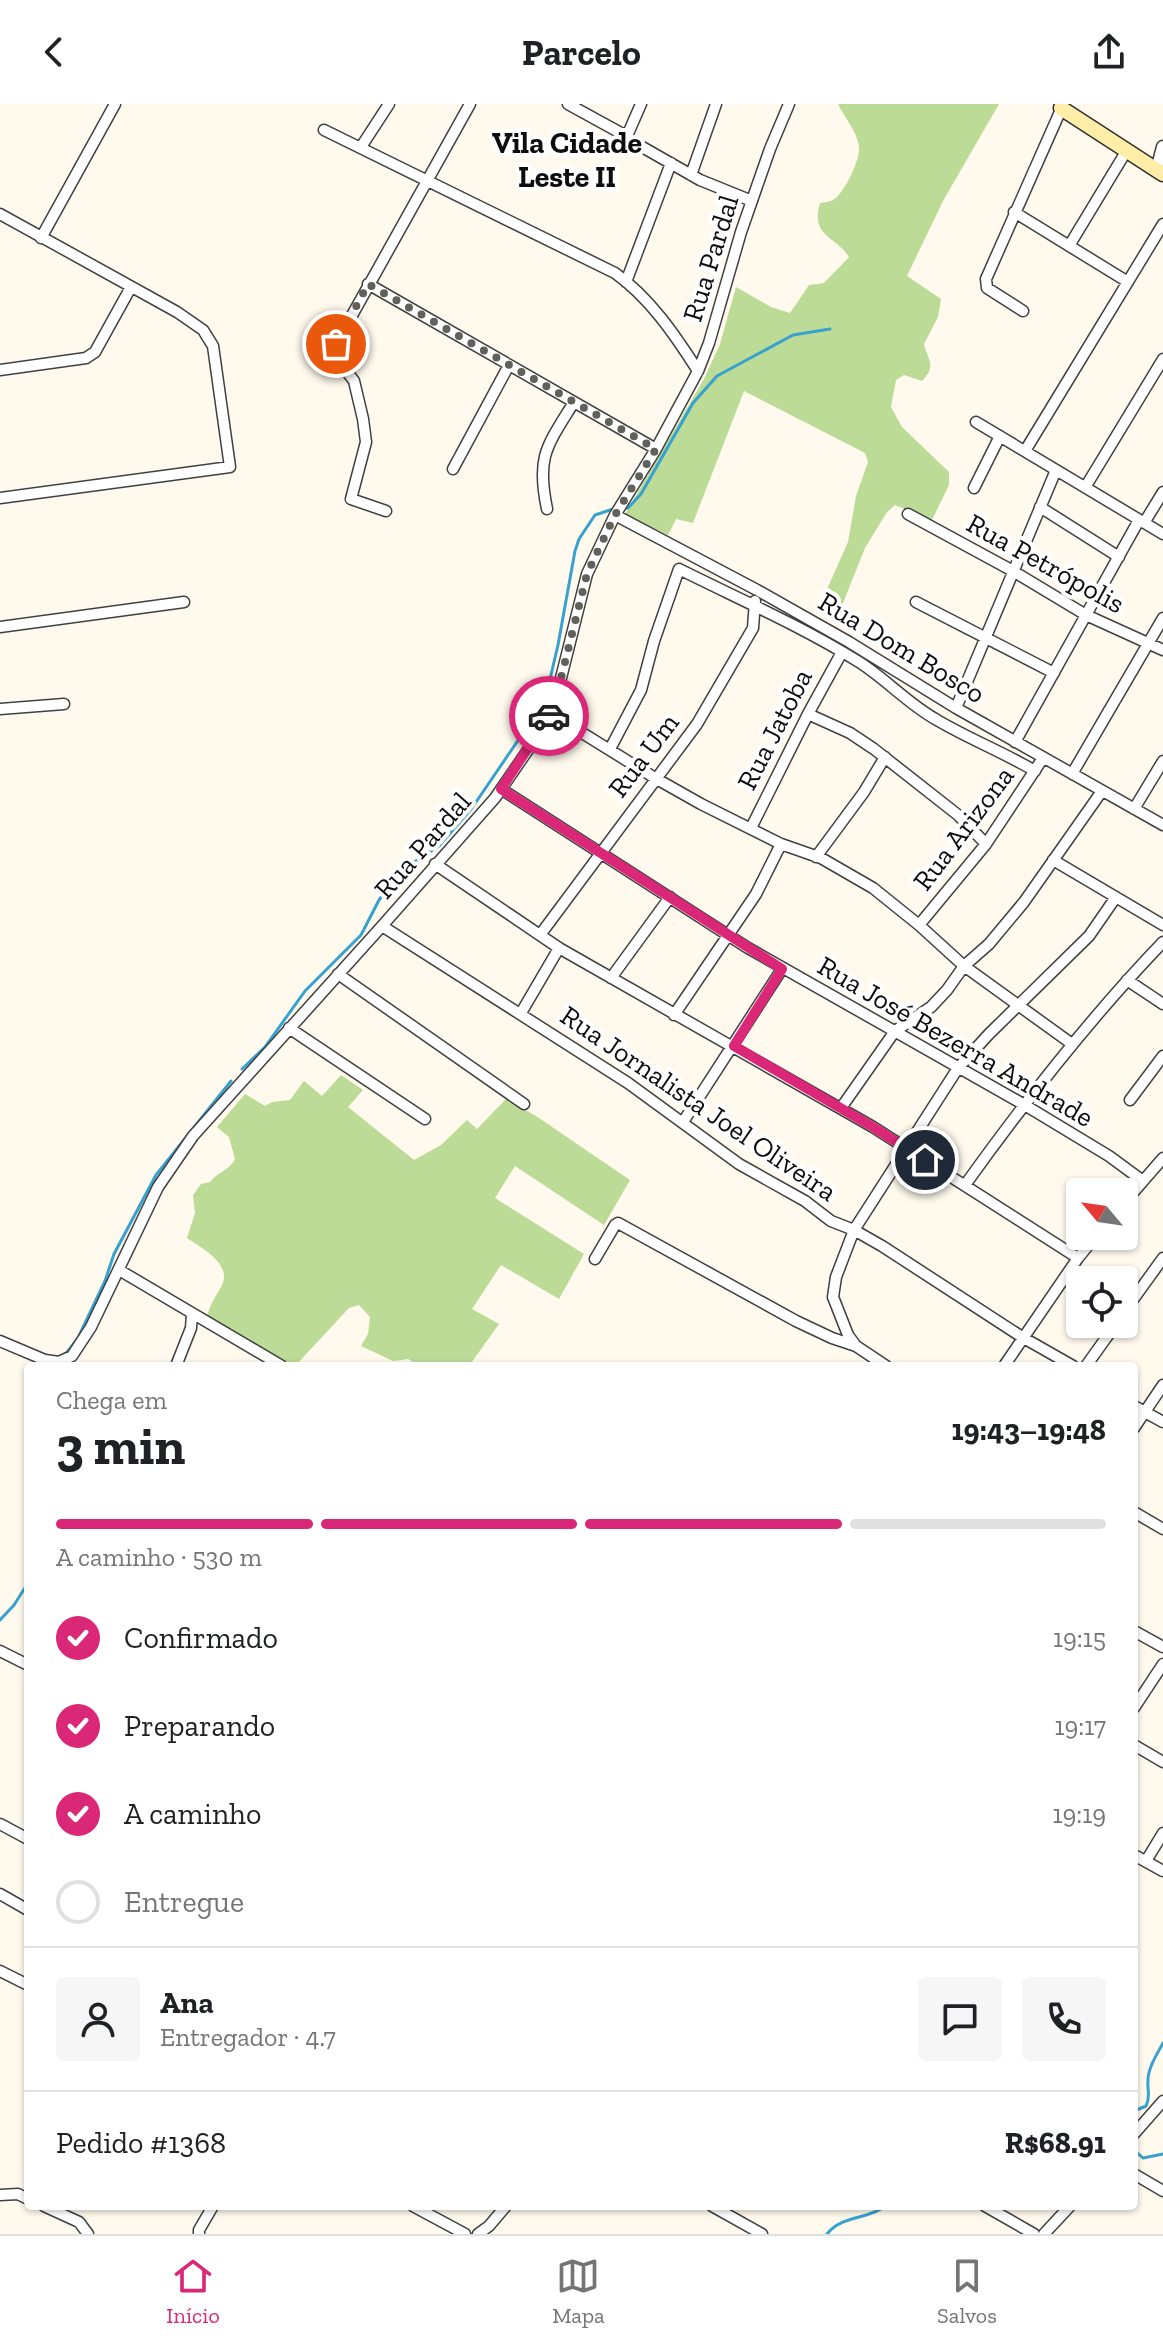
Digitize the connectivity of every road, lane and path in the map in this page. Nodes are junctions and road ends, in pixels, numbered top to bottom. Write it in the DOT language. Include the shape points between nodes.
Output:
graph roads {
  1 [pos="115,104"];
  2 [pos="389,104"];
  3 [pos="470,104"];
  4 [pos="568,104"];
  5 [pos="641,104"];
  6 [pos="716,104"];
  7 [pos="789,104"];
  8 [pos="1066,105"];
  9 [pos="324,130"];
  10 [pos="628,137"];
  11 [pos="361,147"];
  12 [pos="1127,150"];
  13 [pos="671,163"];
  14 [pos="1161,163"];
  15 [pos="691,175"];
  16 [pos="427,178"];
  17 [pos="752,201"];
  18 [pos="1014,212"];
  19 [pos="0,214"];
  20 [pos="1163,224"];
  21 [pos="41,238"];
  22 [pos="1069,246"];
  23 [pos="626,282"];
  24 [pos="1128,282"];
  25 [pos="368,284"];
  26 [pos="131,287"];
  27 [pos="1023,311"];
  28 [pos="1163,359"];
  29 [pos="509,365"];
  30 [pos="0,370"];
  31 [pos="698,371"];
  32 [pos="574,402"];
  33 [pos="976,422"];
  34 [pos="1000,436"];
  35 [pos="656,449"];
  36 [pos="1025,451"];
  37 [pos="453,469"];
  38 [pos="1056,470"];
  39 [pos="1086,486"];
  40 [pos="974,488"];
  41 [pos="1163,492"];
  42 [pos="0,498"];
  43 [pos="1040,507"];
  44 [pos="547,509"];
  45 [pos="386,511"];
  46 [pos="908,514"];
  47 [pos="615,515"];
  48 [pos="1142,522"];
  49 [pos="1163,534"];
  50 [pos="1119,557"];
  51 [pos="1013,571"];
  52 [pos="757,590"];
  53 [pos="184,602"];
  54 [pos="916,602"];
  55 [pos="754,606"];
  56 [pos="1086,615"];
  57 [pos="1163,618"];
  58 [pos="0,627"];
  59 [pos="986,636"];
  60 [pos="1149,642"];
  61 [pos="1163,650"];
  62 [pos="842,652"];
  63 [pos="1054,673"];
  64 [pos="925,690"];
  65 [pos="64,704"];
  66 [pos="916,707"];
  67 [pos="956,708"];
  68 [pos="0,709"];
  69 [pos="550,713"];
  70 [pos="808,714"];
  71 [pos="1015,742"];
  72 [pos="610,749"];
  73 [pos="885,757"];
  74 [pos="1043,758"];
  75 [pos="1163,761"];
  76 [pos="1035,771"];
  77 [pos="1072,774"];
  78 [pos="655,778"];
  79 [pos="501,789"];
  80 [pos="1102,791"];
  81 [pos="1134,809"];
  82 [pos="1163,825"];
  83 [pos="751,828"];
  84 [pos="781,844"];
  85 [pos="986,844"];
  86 [pos="601,852"];
  87 [pos="816,857"];
  88 [pos="1053,860"];
  89 [pos="435,864"];
  90 [pos="670,897"];
  91 [pos="1116,897"];
  92 [pos="919,925"];
  93 [pos="1163,925"];
  94 [pos="382,926"];
  95 [pos="728,934"];
  96 [pos="540,935"];
  97 [pos="1163,942"];
  98 [pos="559,948"];
  99 [pos="964,966"];
  100 [pos="782,969"];
  101 [pos="338,974"];
  102 [pos="611,978"];
  103 [pos="1127,980"];
  104 [pos="1163,1004"];
  105 [pos="1018,1005"];
  106 [pos="521,1013"];
  107 [pos="674,1015"];
  108 [pos="289,1028"];
  109 [pos="895,1031"];
  110 [pos="1072,1044"];
  111 [pos="734,1046"];
  112 [pos="1163,1056"];
  113 [pos="958,1068"];
  114 [pos="1130,1100"];
  115 [pos="524,1104"];
  116 [pos="1023,1104"];
  117 [pos="841,1108"];
  118 [pos="425,1119"];
  119 [pos="683,1122"];
  120 [pos="905,1148"];
  121 [pos="1163,1158"];
  122 [pos="1143,1181"];
  123 [pos="965,1185"];
  124 [pos="1138,1187"];
  125 [pos="854,1230"];
  126 [pos="1085,1250"];
  127 [pos="1078,1258"];
  128 [pos="1163,1258"];
  129 [pos="595,1259"];
  130 [pos="119,1270"];
  131 [pos="1138,1293"];
  132 [pos="192,1314"];
  133 [pos="1022,1337"];
  134 [pos="1106,1338"];
  135 [pos="0,1341"];
  136 [pos="856,1346"];
  137 [pos="178,1362"];
  138 [pos="275,1362"];
  139 [pos="880,1362"];
  140 [pos="1006,1362"];
  141 [pos="1066,1362"];
  142 [pos="1089,1362"];
  143 [pos="1163,1385"];
  144 [pos="1138,1408"];
  145 [pos="1145,1412"];
  146 [pos="1138,1422"];
  147 [pos="1163,1422"];
  148 [pos="1138,1514"];
  149 [pos="1163,1529"];
  150 [pos="1138,1633"];
  151 [pos="1163,1647"];
  152 [pos="0,1651"];
  153 [pos="24,1663"];
  154 [pos="1163,1664"];
  155 [pos="1138,1702"];
  156 [pos="1138,1747"];
  157 [pos="1163,1762"];
  158 [pos="0,1824"];
  159 [pos="1163,1833"];
  160 [pos="24,1837"];
  161 [pos="1138,1857"];
  162 [pos="1146,1861"];
  163 [pos="1163,1871"];
  164 [pos="0,1894"];
  165 [pos="24,1908"];
  166 [pos="0,1971"];
  167 [pos="24,1983"];
  168 [pos="1163,2101"];
  169 [pos="1138,2129"];
  170 [pos="1138,2176"];
  171 [pos="1163,2191"];
  172 [pos="0,2195"];
  173 [pos="24,2197"];
  174 [pos="53,2210"];
  175 [pos="211,2210"];
  176 [pos="420,2210"];
  177 [pos="503,2210"];
  178 [pos="719,2210"];
  179 [pos="992,2210"];
  180 [pos="1066,2210"];
  181 [pos="199,2232"];
  182 [pos="88,2234"];
  183 [pos="465,2234"];
  184 [pos="478,2234"];
  185 [pos="762,2234"];
  186 [pos="1034,2234"];
  187 [pos="1044,2234"];
  1 -- 21 [label="street"];
  2 -- 11 [label="street"];
  3 -- 16 [label="street"];
  4 -- 10 [label="street"];
  5 -- 10 [label="street"];
  6 -- 15 [label="street"];
  7 -- 17 [label="street, Rua Pardal"];
  8 -- 12 [label="main road"];
  8 -- 14 [label="main road"];
  8 -- 18 [label="street"];
  9 -- 11 [label="street"];
  10 -- 13 [label="street"];
  11 -- 16 [label="street"];
  12 -- 14 [label="main road"];
  12 -- 22 [label="street"];
  13 -- 15 [label="street"];
  13 -- 23 [label="street"];
  15 -- 17 [label="street"];
  16 -- 23 [label="street"];
  16 -- 25 [label="street"];
  17 -- 31 [label="street, Rua Pardal"];
  18 -- 22 [label="street"];
  18 -- 27 [label="street" via="986,279 987,288"];
  19 -- 21 [label="street"];
  20 -- 24 [label="street"];
  21 -- 26 [label="street"];
  22 -- 24 [label="street"];
  23 -- 31 [label="street" via="667,324"];
  24 -- 36 [label="street"];
  25 -- 29 [label="street"];
  25 -- 45 [label="street" via="336,344 354,381 366,442 351,499"];
  26 -- 30 [label="street" via="95,352 86,358"];
  26 -- 42 [label="street" via="203,330 213,346 230,467"];
  28 -- 39 [label="street"];
  29 -- 32 [label="street"];
  29 -- 37 [label="street"];
  31 -- 35 [label="street, Rua Pardal"];
  32 -- 35 [label="street"];
  32 -- 44 [label="street" via="542,460"];
  33 -- 34 [label="street"];
  34 -- 36 [label="street"];
  34 -- 40 [label="street"];
  35 -- 47 [label="street, Rua Pardal"];
  36 -- 38 [label="street"];
  38 -- 39 [label="street"];
  38 -- 43 [label="street"];
  39 -- 48 [label="street"];
  41 -- 48 [label="street"];
  43 -- 50 [label="street"];
  43 -- 51 [label="street"];
  46 -- 51 [label="street, Rua Petrópolis"];
  47 -- 52 [label="street, Rua Dom Bosco"];
  47 -- 69 [label="street, Rua Pardal" via="587,574"];
  48 -- 49 [label="street"];
  48 -- 50 [label="street"];
  50 -- 56 [label="street"];
  51 -- 56 [label="street, Rua Petrópolis"];
  51 -- 59 [label="street"];
  52 -- 55 [label="street, Rua Um"];
  52 -- 64 [label="street, Rua Dom Bosco"];
  53 -- 58 [label="street"];
  54 -- 59 [label="street"];
  55 -- 62 [label="street"];
  55 -- 72 [label="street" via="678,569 641,690"];
  55 -- 78 [label="street, Rua Um" via="753,628 714,696"];
  56 -- 60 [label="street, Rua Petrópolis"];
  56 -- 63 [label="street"];
  57 -- 60 [label="street"];
  59 -- 63 [label="street"];
  59 -- 67 [label="street"];
  60 -- 61 [label="street, Rua Petrópolis"];
  60 -- 77 [label="street"];
  62 -- 66 [label="street"];
  62 -- 70 [label="street, Rua Jatoba"];
  63 -- 71 [label="street"];
  64 -- 66 [label="street"];
  64 -- 67 [label="street, Rua Dom Bosco"];
  65 -- 68 [label="street"];
  66 -- 76 [label="street"];
  67 -- 71 [label="street, Rua Dom Bosco"];
  69 -- 72 [label="street"];
  69 -- 79 [label="street, Rua Pardal"];
  70 -- 73 [label="street"];
  70 -- 83 [label="street, Rua Jatoba"];
  71 -- 74 [label="street, Rua Dom Bosco"];
  72 -- 78 [label="street"];
  73 -- 85 [label="street"];
  73 -- 87 [label="street"];
  74 -- 76 [label="street, Rua Arizona"];
  74 -- 77 [label="street, Rua Dom Bosco"];
  75 -- 81 [label="street"];
  76 -- 85 [label="street, Rua Arizona"];
  77 -- 80 [label="street, Rua Dom Bosco"];
  78 -- 83 [label="street"];
  78 -- 86 [label="street, Rua Um"];
  79 -- 86 [label="street, Rua José Bezerra Andrade"];
  79 -- 89 [label="street, Rua Pardal"];
  80 -- 81 [label="street, Rua Dom Bosco"];
  80 -- 88 [label="street"];
  81 -- 82 [label="street, Rua Dom Bosco"];
  83 -- 84 [label="street"];
  84 -- 87 [label="street"];
  84 -- 95 [label="street"];
  85 -- 92 [label="street, Rua Arizona"];
  86 -- 90 [label="street, Rua José Bezerra Andrade"];
  86 -- 96 [label="street, Rua Um"];
  87 -- 92 [label="street" via="873,888"];
  88 -- 91 [label="street"];
  88 -- 99 [label="street" via="989,944"];
  89 -- 94 [label="street, Rua Pardal"];
  89 -- 96 [label="street"];
  90 -- 95 [label="street, Rua José Bezerra Andrade"];
  90 -- 102 [label="street"];
  91 -- 93 [label="street"];
  91 -- 105 [label="street" via="1089,936"];
  92 -- 99 [label="street"];
  94 -- 101 [label="street, Rua Pardal"];
  94 -- 106 [label="street, Rua Jornalista Joel Oliveira"];
  95 -- 100 [label="street, Rua José Bezerra Andrade"];
  95 -- 107 [label="street"];
  96 -- 98 [label="street"];
  97 -- 103 [label="street"];
  98 -- 102 [label="street"];
  98 -- 106 [label="street"];
  99 -- 105 [label="street"];
  99 -- 109 [label="street" via="931,1007"];
  100 -- 109 [label="street, Rua José Bezerra Andrade"];
  100 -- 111 [label="street"];
  101 -- 108 [label="street, Rua Pardal"];
  101 -- 115 [label="street"];
  102 -- 107 [label="street"];
  103 -- 104 [label="street"];
  103 -- 110 [label="street"];
  105 -- 110 [label="street"];
  105 -- 113 [label="street"];
  106 -- 119 [label="street, Rua Jornalista Joel Oliveira"];
  107 -- 111 [label="street"];
  108 -- 118 [label="street"];
  108 -- 130 [label="street, Rua Pardal" via="172,1163"];
  109 -- 113 [label="street, Rua José Bezerra Andrade"];
  109 -- 117 [label="street"];
  110 -- 116 [label="street"];
  111 -- 117 [label="street"];
  111 -- 119 [label="street"];
  112 -- 114 [label="street"];
  113 -- 116 [label="street, Rua José Bezerra Andrade"];
  113 -- 120 [label="street"];
  116 -- 122 [label="street, Rua José Bezerra Andrade"];
  116 -- 123 [label="street"];
  117 -- 120 [label="street"];
  119 -- 125 [label="street, Rua Jornalista Joel Oliveira" via="739,1164"];
  120 -- 123 [label="street"];
  120 -- 125 [label="street"];
  121 -- 122 [label="street"];
  122 -- 124 [label="street"];
  123 -- 127 [label="street"];
  125 -- 133 [label="street, Rua Jornalista Joel Oliveira"];
  125 -- 136 [label="street" via="833,1297"];
  126 -- 127 [label="street"];
  127 -- 133 [label="street"];
  128 -- 131 [label="street"];
  129 -- 136 [label="street" via="617,1223 796,1321"];
  130 -- 132 [label="street"];
  130 -- 135 [label="street, Rua Pardal" via="72,1356 59,1362 45,1360"];
  132 -- 137 [label="street"];
  132 -- 138 [label="street"];
  133 -- 140 [label="street"];
  133 -- 141 [label="street, Rua Jornalista Joel Oliveira"];
  134 -- 142 [label="street"];
  136 -- 139 [label="street"];
  143 -- 145 [label="street"];
  144 -- 145 [label="street"];
  145 -- 146 [label="street"];
  145 -- 147 [label="street"];
  148 -- 149 [label="street"];
  150 -- 151 [label="street"];
  152 -- 153 [label="street"];
  154 -- 155 [label="street"];
  156 -- 157 [label="street"];
  158 -- 160 [label="street"];
  159 -- 162 [label="street"];
  161 -- 162 [label="street"];
  162 -- 163 [label="street"];
  164 -- 165 [label="street"];
  166 -- 167 [label="street"];
  168 -- 169 [label="street"];
  170 -- 171 [label="street"];
  172 -- 173 [label="street"];
  174 -- 182 [label="street" via="79,2222"];
  175 -- 181 [label="street"];
  176 -- 183 [label="street"];
  177 -- 184 [label="street"];
  178 -- 185 [label="street"];
  179 -- 186 [label="street"];
  180 -- 187 [label="street"];
}
